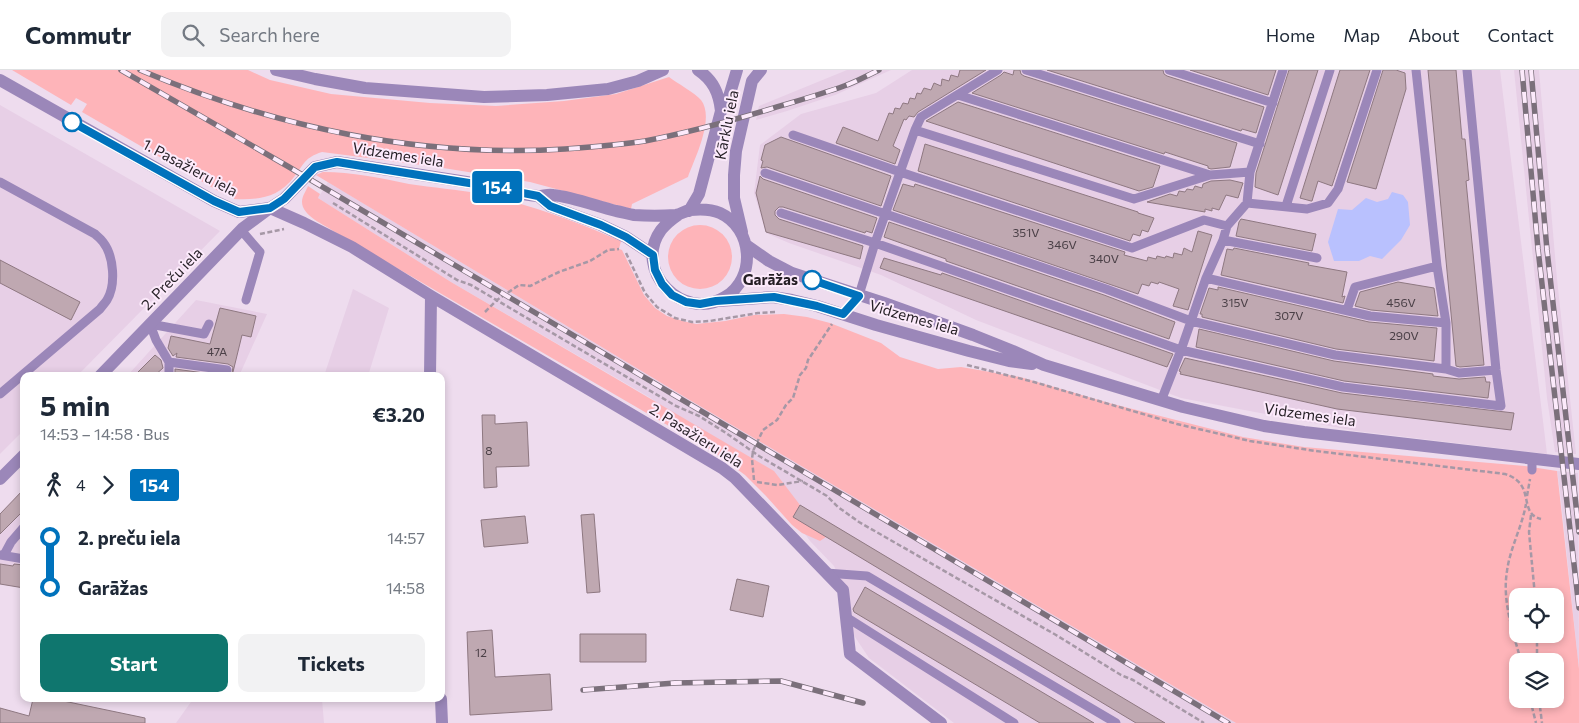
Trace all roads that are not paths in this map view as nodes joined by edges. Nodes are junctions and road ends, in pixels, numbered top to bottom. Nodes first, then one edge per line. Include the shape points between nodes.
1 (276, 70) edge
2 (663, 70) edge
3 (698, 70) edge
4 (738, 70) edge
5 (760, 70) edge
6 (998, 70) edge
7 (1026, 70) edge
8 (1169, 70) edge
9 (1284, 70) edge
10 (1330, 70) edge
11 (1377, 70) edge
12 (1416, 70) edge
13 (1467, 70) edge
14 (649, 73) edge
15 (751, 76) edge
16 (0, 80) edge
17 (958, 95) junction
18 (1273, 103) junction
19 (721, 111) junction
20 (915, 130) junction
21 (793, 135) dead end
22 (1260, 144) junction
23 (900, 172) junction
24 (1250, 172) junction
25 (764, 173) dead end
26 (1210, 175) junction
27 (0, 182) edge
28 (538, 196) junction
29 (1247, 203) junction
30 (1286, 206) junction
31 (270, 208) junction
32 (684, 213) junction
33 (781, 213) dead end
34 (885, 214) junction
35 (1227, 226) junction
36 (242, 230) junction
37 (744, 240) junction
38 (1223, 240) junction
39 (875, 243) junction
40 (653, 255) junction
41 (1317, 258) dead end
42 (1438, 266) junction
43 (1206, 278) junction
44 (431, 296) junction
45 (859, 296) junction
46 (246, 300) dead end
47 (716, 301) junction
48 (1347, 310) junction
49 (838, 318) junction
50 (1191, 321) junction
51 (1446, 323) junction
52 (150, 324) junction
53 (209, 324) dead end
54 (1182, 350) junction
55 (170, 362) junction
56 (1044, 365) junction
57 (1446, 369) junction
58 (227, 370) dead end
59 (1496, 370) junction
60 (26, 372) edge
61 (104, 372) edge
62 (169, 372) edge
63 (430, 372) edge
64 (20, 377) edge
65 (0, 394) edge
66 (1161, 401) junction
67 (20, 458) edge
68 (1579, 464) edge
69 (0, 479) edge
70 (20, 532) edge
71 (2, 555) edge
72 (20, 558) edge
73 (826, 573) junction
74 (846, 617) junction
75 (441, 702) edge
76 (442, 723) edge
77 (941, 723) edge
78 (1014, 723) edge
79 (1116, 723) edge

1 - 14 street via 365,88 484,97 608,89 638,81
2 - 14 street
3 - 19 street, Kārklu iela via 714,85
4 - 19 street, Kārklu iela
5 - 15 street, Kārklu iela
6 - 17 lane
7 - 22 lane
8 - 18 lane
9 - 18 lane
10 - 30 lane
11 - 30 lane via 1338,189 1328,203 1307,209
12 - 42 lane
13 - 59 lane
15 - 37 street, Kārklu iela via 734,175 734,198
16 - 31 street, 1. Pasažieru iela via 214,201 239,212
17 - 20 lane via 920,117
17 - 26 lane
18 - 22 lane
19 - 32 street, Kārklu iela via 698,194
20 - 23 lane
20 - 26 lane via 1134,199
21 - 23 lane
22 - 24 lane
23 - 34 lane
23 - 35 lane via 1132,248 1204,220
24 - 26 lane
24 - 29 lane
25 - 34 lane
27 - 60 lane via 104,242 112,274 108,299 100,309
28 - 31 street, Vidzemes iela via 337,162 315,167 284,199
28 - 32 street, Vidzemes iela via 552,195 632,215
28 - 40 street, Vidzemes iela via 550,206 626,237
29 - 30 lane
29 - 35 lane
31 - 36 street, 2. Preču iela
31 - 44 street, 1. Pasažieru iela via 352,247
32 - 37 street, Vidzemes iela via 705,209 720,213 733,222
32 - 40 street via 660,231
33 - 39 lane
34 - 39 lane
34 - 50 lane via 1106,288
35 - 38 lane
36 - 46 lane via 260,252
36 - 52 street, 2. Preču iela
37 - 45 street, Vidzemes iela via 768,262
37 - 47 street via 747,257 742,279 735,289
38 - 41 lane
38 - 43 lane
39 - 45 lane
39 - 54 lane
40 - 47 street, Vidzemes iela via 655,270 672,295 700,304
42 - 48 lane via 1356,287
42 - 51 lane
43 - 48 lane
43 - 50 lane
44 - 63 street
44 - 73 street, 2. Pasažieru iela via 722,468
45 - 49 lane
45 - 56 street, Vidzemes iela via 973,335
47 - 49 street, Vidzemes iela via 774,297 817,306
48 - 51 lane via 1370,316
49 - 56 street, Vidzemes iela via 1009,361
50 - 54 lane
50 - 57 lane via 1335,355
51 - 57 lane
52 - 53 lane via 204,334
52 - 55 lane
52 - 61 street, 2. Preču iela
54 - 59 lane via 1343,387 1501,406
54 - 66 lane
55 - 58 lane
55 - 62 lane
56 - 66 street, Vidzemes iela
57 - 59 lane via 1459,373
64 - 65 lane
66 - 68 street, Vidzemes iela via 1224,418 1304,432 1532,464
67 - 69 street
70 - 71 lane
71 - 72 lane
73 - 74 street, 2. Pasažieru iela via 843,590
73 - 79 lane via 867,576
74 - 77 street, 2. Pasažieru iela via 850,654
74 - 78 lane
75 - 76 street

